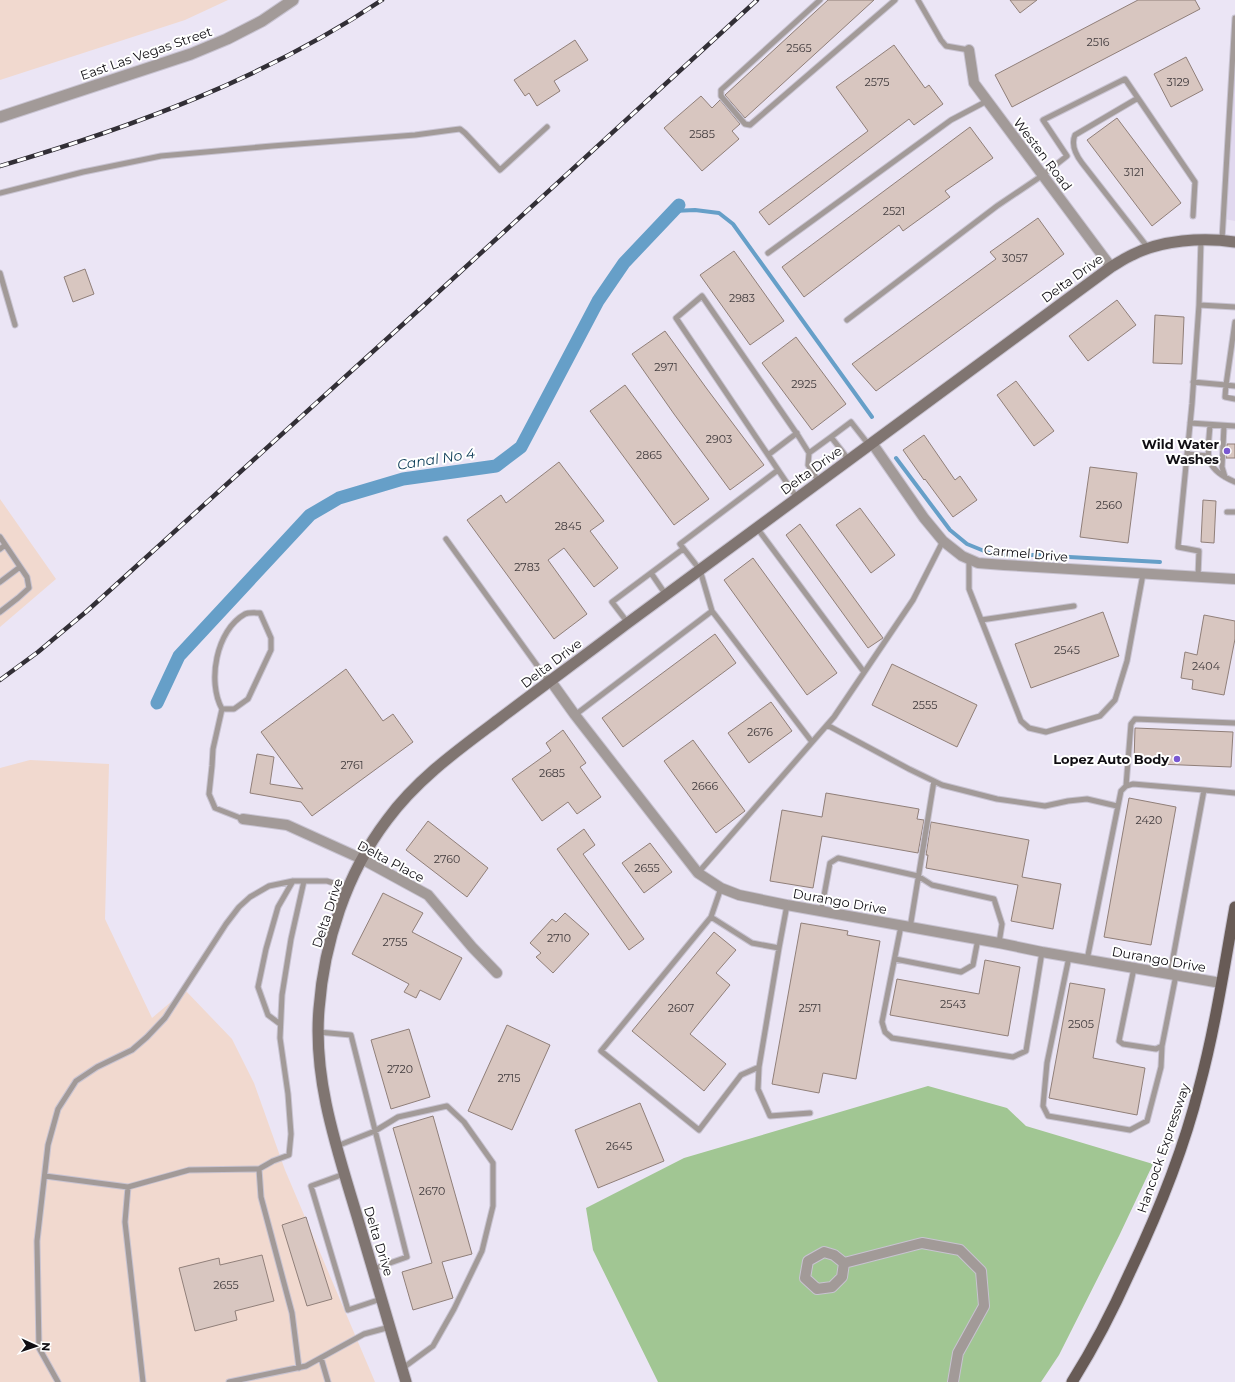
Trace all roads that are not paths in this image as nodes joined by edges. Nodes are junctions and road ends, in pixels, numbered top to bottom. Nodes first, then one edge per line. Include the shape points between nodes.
1 (294, 0) edge
2 (820, 0) edge
3 (895, 0) edge
4 (918, 0) edge
5 (1235, 18) edge
6 (969, 50) joint
7 (1234, 69) edge
8 (1138, 98) junction
9 (987, 101) junction
10 (0, 117) edge
11 (547, 127) dead end
12 (1042, 176) junction
13 (0, 193) edge
14 (1193, 216) dead end
15 (1201, 239) junction
16 (1222, 240) junction
17 (1235, 242) edge
18 (1149, 249) junction
19 (768, 253) dead end
20 (1111, 267) junction
21 (0, 274) edge
22 (1199, 305) junction
23 (1235, 307) edge
24 (847, 320) dead end
25 (1235, 322) edge
26 (16, 324) dead end
27 (1235, 329) edge
28 (1233, 347) edge
29 (1228, 368) junction
30 (1235, 369) edge
31 (1193, 382) junction
32 (1226, 385) junction
33 (1235, 386) edge
34 (1235, 399) edge
35 (1190, 423) junction
36 (1210, 425) junction
37 (1224, 426) junction
38 (1235, 426) edge
39 (797, 433) junction
40 (831, 436) junction
41 (870, 444) junction
42 (809, 453) junction
43 (1187, 454) junction
44 (768, 455) junction
45 (1208, 456) junction
46 (849, 460) junction
47 (778, 470) junction
48 (1225, 478) junction
49 (819, 482) junction
50 (1235, 482) edge
51 (797, 498) junction
52 (1227, 512) dead end
53 (1235, 512) edge
54 (756, 528) junction
55 (0, 537) edge
56 (446, 539) dead end
57 (943, 541) junction
58 (5, 545) junction
59 (0, 549) edge
60 (683, 549) junction
61 (969, 559) junction
62 (20, 567) junction
63 (700, 570) junction
64 (650, 573) junction
65 (1143, 574) junction
66 (1198, 577) junction
67 (1235, 579) edge
68 (0, 582) edge
69 (666, 595) junction
70 (1074, 606) dead end
71 (712, 611) junction
72 (0, 612) edge
73 (981, 620) junction
74 (628, 623) junction
75 (864, 672) junction
76 (550, 681) junction
77 (222, 709) junction
78 (575, 715) junction
79 (1235, 723) edge
80 (827, 725) junction
81 (812, 742) junction
82 (934, 781) junction
83 (1126, 786) junction
84 (1204, 790) junction
85 (1235, 793) edge
86 (1117, 806) junction
87 (244, 819) joint
88 (362, 858) junction
89 (698, 874) junction
90 (918, 876) junction
91 (293, 881) junction
92 (304, 881) junction
93 (349, 888) junction
94 (721, 888) junction
95 (788, 905) junction
96 (1235, 907) edge
97 (822, 912) junction
98 (711, 917) junction
99 (906, 927) junction
100 (978, 939) junction
101 (999, 943) junction
102 (779, 948) junction
103 (1042, 952) junction
104 (1068, 957) junction
105 (895, 959) junction
106 (1087, 960) junction
107 (1134, 968) junction
108 (497, 973) dead end
109 (1173, 974) junction
110 (1221, 983) junction
111 (280, 1024) junction
112 (318, 1032) junction
113 (1162, 1046) junction
114 (759, 1067) junction
115 (810, 1113) dead end
116 (375, 1131) junction
117 (336, 1147) junction
118 (259, 1169) junction
119 (344, 1174) junction
120 (45, 1176) junction
121 (128, 1187) junction
122 (844, 1263) dead end
123 (373, 1269) junction
124 (382, 1299) junction
125 (390, 1326) junction
126 (322, 1357) junction
127 (298, 1368) junction
128 (402, 1368) junction
129 (58, 1382) edge
130 (143, 1382) edge
131 (229, 1382) edge
132 (328, 1382) edge
133 (406, 1382) edge
134 (953, 1382) edge
135 (1072, 1382) edge

1 - 10 street, East Las Vegas Street via 262,21 191,54
2 - 3 lane via 722,90 721,96 745,124 750,125
4 - 6 lane via 946,46
5 - 7 lane
6 - 9 street, Westen Road via 974,83
7 - 16 lane
8 - 12 lane via 1125,78 1043,120 1067,156
8 - 14 lane via 1195,182
8 - 18 lane via 1074,135 1073,140 1077,156
9 - 12 street, Westen Road
9 - 19 lane via 951,120
11 - 13 lane via 500,170 460,129 161,156
12 - 20 street, Westen Road
12 - 24 lane via 997,206
15 - 16 main road, Delta Drive
15 - 18 main road, Delta Drive
15 - 22 lane
16 - 17 main road, Delta Drive
18 - 20 main road, Delta Drive via 1133,254
20 - 41 main road, Delta Drive
21 - 26 lane
22 - 23 lane
22 - 31 lane
25 - 27 lane
27 - 28 lane
28 - 29 lane
29 - 30 lane
29 - 32 lane
31 - 32 lane
31 - 35 lane
32 - 33 lane
32 - 34 lane via 1224,397
35 - 36 lane
35 - 43 lane
36 - 37 lane
36 - 45 lane
37 - 38 lane
37 - 48 lane via 1222,467
39 - 42 lane
39 - 44 lane
39 - 44 lane via 702,296 676,318
40 - 41 lane via 850,422
40 - 42 lane
40 - 46 lane
41 - 46 main road, Delta Drive
41 - 57 street, Carmel Drive
42 - 49 lane via 808,465
43 - 45 lane
43 - 66 lane via 1178,547 1199,551
44 - 47 lane
45 - 48 lane via 1213,469
46 - 49 main road, Delta Drive
47 - 51 lane
47 - 60 lane via 680,544
48 - 50 lane
49 - 51 main road, Delta Drive
51 - 54 main road, Delta Drive
52 - 53 lane
54 - 63 main road, Delta Drive
54 - 75 lane
55 - 58 lane
56 - 76 lane
57 - 61 street, Carmel Drive
57 - 75 lane via 913,600
58 - 59 lane
58 - 62 lane
60 - 63 lane
60 - 64 lane
61 - 65 street, Carmel Drive via 978,563
61 - 73 lane via 969,589
62 - 68 lane
62 - 72 lane via 27,577 28,588
63 - 69 main road, Delta Drive
63 - 71 lane
64 - 69 lane
64 - 74 lane via 612,602
65 - 66 street, Carmel Drive
65 - 73 lane via 1127,661 1115,700 1100,716 1046,732 1029,728 1021,721
66 - 67 street, Carmel Drive
69 - 74 main road, Delta Drive
70 - 73 lane
71 - 78 lane
71 - 81 lane
74 - 76 main road, Delta Drive
75 - 80 lane
76 - 78 street, Durango Drive
76 - 88 main road, Delta Drive via 439,764 387,820
77 - 77 lane via 216,700 215,671 221,643 232,624 246,613 260,613 271,638 271,650 248,699 234,709
77 - 87 lane via 213,749 209,794 216,808
78 - 89 street, Durango Drive
79 - 83 lane via 1135,719 1131,724
80 - 81 lane
80 - 82 lane
81 - 89 lane
82 - 86 lane via 997,799 1045,806 1087,799
82 - 90 lane
83 - 84 lane via 1133,784
83 - 86 lane via 1120,790
84 - 85 lane
84 - 109 lane
86 - 106 lane
87 - 88 street, Delta Place via 287,825
88 - 93 main road, Delta Drive
88 - 108 street, Delta Place via 428,895
89 - 94 street, Durango Drive
90 - 97 lane via 838,858 830,863
90 - 99 lane
90 - 101 lane via 932,885 994,899 1002,924
91 - 92 lane
91 - 111 lane via 278,907 258,987 268,1015
91 - 120 lane via 268,886 239,907 165,1018 132,1050 97,1067 76,1081 58,1109 48,1145
92 - 93 lane via 327,881
92 - 111 lane via 286,967
93 - 112 main road, Delta Drive via 332,934 324,972
94 - 95 street, Durango Drive via 739,895
94 - 98 lane
95 - 97 street, Durango Drive
95 - 102 lane
96 - 110 main road, Hancock Expressway
97 - 99 street, Durango Drive
98 - 102 lane via 752,943
98 - 114 lane via 601,1051 699,1130 742,1075
99 - 100 street, Durango Drive
99 - 105 lane
100 - 101 street, Durango Drive
100 - 105 lane via 973,965 961,972
101 - 103 street, Durango Drive
102 - 114 lane
103 - 104 street, Durango Drive
103 - 105 lane via 1026,1050 1013,1056 892,1038 885,1032 882,1022
104 - 106 street, Durango Drive
104 - 113 lane via 1047,1063 1043,1106 1048,1116 1130,1130 1147,1121 1161,1067
106 - 107 street, Durango Drive
107 - 109 street, Durango Drive
107 - 113 lane via 1119,1041 1123,1044 1156,1049
109 - 110 street, Durango Drive
109 - 113 lane
110 - 135 main road, Hancock Expressway via 1199,1089 1172,1172 1150,1230 1118,1299
111 - 118 lane via 291,1134 289,1155
112 - 116 lane via 351,1035
112 - 117 main road, Delta Drive via 325,1103
114 - 115 lane via 758,1089 770,1116
116 - 117 lane
116 - 123 lane via 407,1256
116 - 128 lane via 398,1117 447,1106 464,1122 493,1163 493,1206 482,1251 433,1346
117 - 119 main road, Delta Drive
118 - 121 lane via 189,1170
118 - 127 lane via 261,1197 292,1313
119 - 123 main road, Delta Drive
119 - 124 lane via 311,1186 348,1310
120 - 121 lane
120 - 129 lane via 37,1241 39,1348
121 - 130 lane via 125,1222
122 - 134 street via 922,1243 960,1250 981,1271 984,1306 958,1353
123 - 124 main road, Delta Drive
124 - 125 main road, Delta Drive
125 - 126 lane via 364,1334
125 - 128 main road, Delta Drive
126 - 127 lane
126 - 132 lane
127 - 131 lane
128 - 133 main road, Delta Drive

